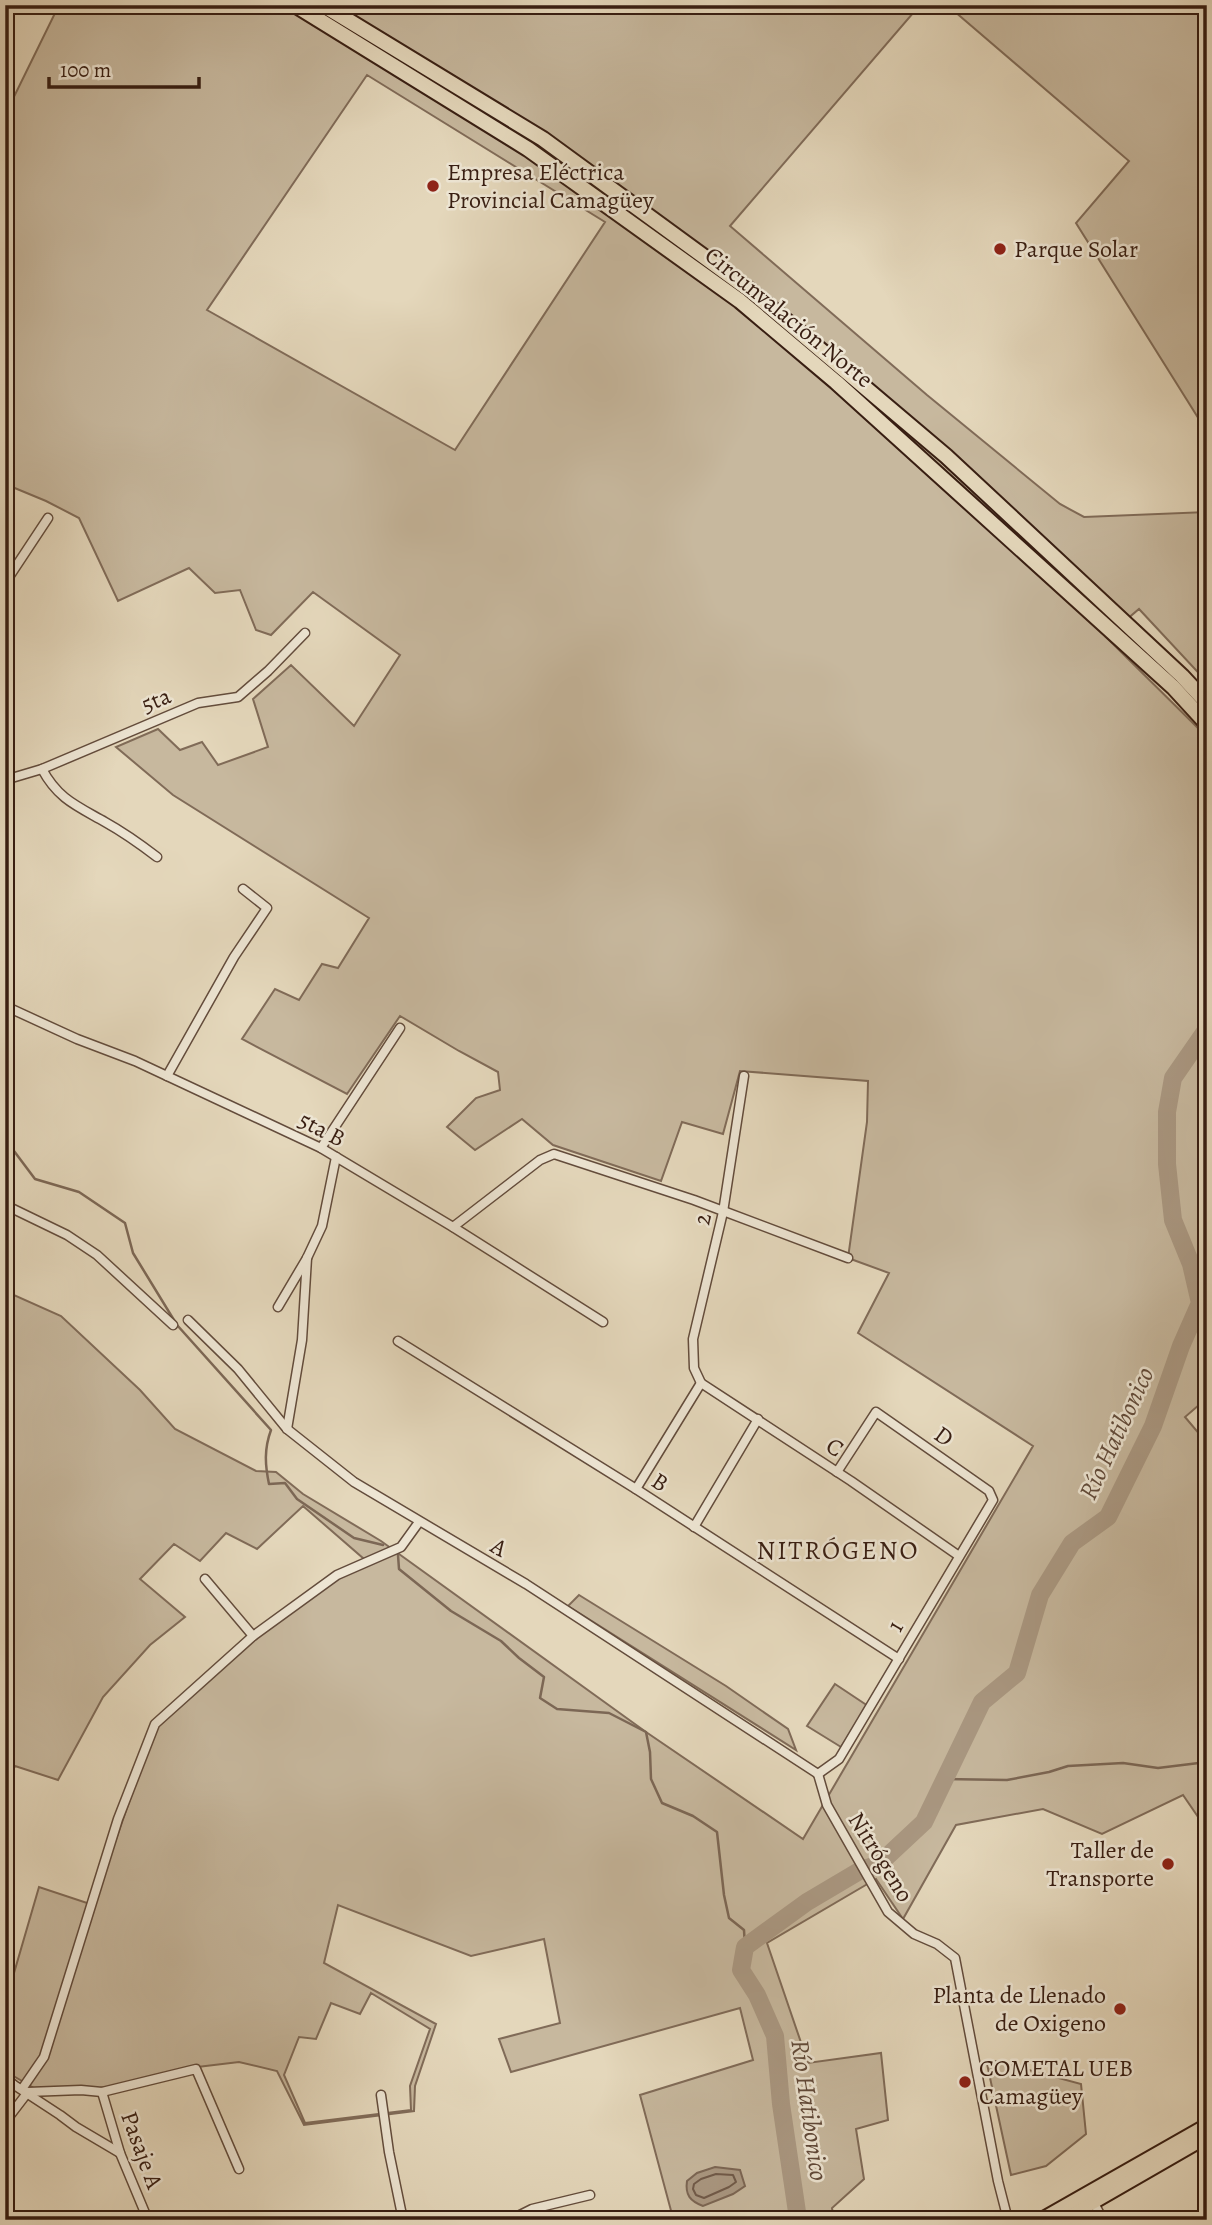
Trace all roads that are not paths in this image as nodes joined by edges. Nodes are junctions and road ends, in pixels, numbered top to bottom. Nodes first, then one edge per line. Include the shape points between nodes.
1 (295, 5) edge
2 (323, 5) edge
3 (48, 519) dead end
4 (5, 583) edge
5 (305, 633) dead end
6 (1207, 703) edge
7 (1207, 724) edge
8 (42, 769) junction
9 (5, 780) edge
10 (157, 857) dead end
11 (243, 890) dead end
12 (5, 1006) edge
13 (400, 1028) dead end
14 (167, 1076) junction
15 (744, 1076) dead end
16 (321, 1149) junction
17 (336, 1157) junction
18 (5, 1205) edge
19 (723, 1212) junction
20 (453, 1227) junction
21 (307, 1258) junction
22 (848, 1258) dead end
23 (278, 1307) dead end
24 (188, 1320) dead end
25 (603, 1322) dead end
26 (173, 1325) dead end
27 (398, 1341) dead end
28 (701, 1383) junction
29 (758, 1419) junction
30 (287, 1429) junction
31 (837, 1472) junction
32 (636, 1489) junction
33 (989, 1491) joint
34 (419, 1522) junction
35 (694, 1527) junction
36 (959, 1556) junction
37 (205, 1580) dead end
38 (253, 1636) junction
39 (899, 1658) junction
40 (818, 1774) junction
41 (9, 2081) edge
42 (25, 2090) junction
43 (102, 2092) junction
44 (5, 2094) edge
45 (381, 2095) dead end
46 (5, 2122) edge
47 (1207, 2125) edge
48 (1207, 2137) edge
49 (120, 2153) junction
50 (239, 2169) dead end
51 (590, 2194) dead end
52 (1091, 2197) junction
53 (148, 2220) edge
54 (403, 2220) edge
55 (510, 2220) edge
56 (1008, 2220) edge
57 (1040, 2220) edge
58 (1063, 2220) edge
59 (1103, 2220) edge

1 - 7 highway, Circunvalación Norte via 528,149 740,302 847,391 1173,687
2 - 6 highway, Circunvalación Norte via 543,139 751,291 946,457
3 - 4 street
5 - 8 street, 5ta via 237,697 198,703
8 - 9 street, 5ta
8 - 10 street via 64,799
11 - 14 street via 267,908
12 - 14 street, 5ta B
13 - 16 street
14 - 16 street, 5ta B
15 - 19 street, 2
16 - 17 street, 5ta B
17 - 20 street, 5ta B
17 - 21 street via 323,1226
18 - 26 street via 97,1255
19 - 20 street via 554,1154
19 - 22 street
19 - 28 street, 2 via 693,1339
20 - 25 street, 5ta B
21 - 23 street
21 - 30 street via 302,1340
24 - 30 street, A via 238,1369
27 - 32 street, B
28 - 29 street, C
28 - 32 street
29 - 31 street, C
29 - 35 street
30 - 34 street, A via 354,1482
31 - 33 street, D via 876,1412
31 - 36 street, C
32 - 35 street, B
33 - 36 street, 1 via 993,1500
34 - 38 street via 401,1547 337,1575
34 - 40 street, A via 526,1584
35 - 39 street, B
36 - 39 street, 1
37 - 38 street
38 - 42 street via 155,1724 118,1819 44,2057
39 - 40 street, 1 via 839,1759
40 - 56 street, Nitrógeno via 827,1805 888,1912 955,1958
41 - 42 street
41 - 44 street
42 - 43 street, Pasaje A
42 - 46 street
42 - 49 street
43 - 49 street, Pasaje A
43 - 50 street, Pasaje A via 196,2069
45 - 54 street
47 - 52 main road
48 - 52 main road
49 - 53 street, Pasaje A
51 - 55 street via 532,2209
52 - 57 main road
52 - 58 main road
52 - 59 street

